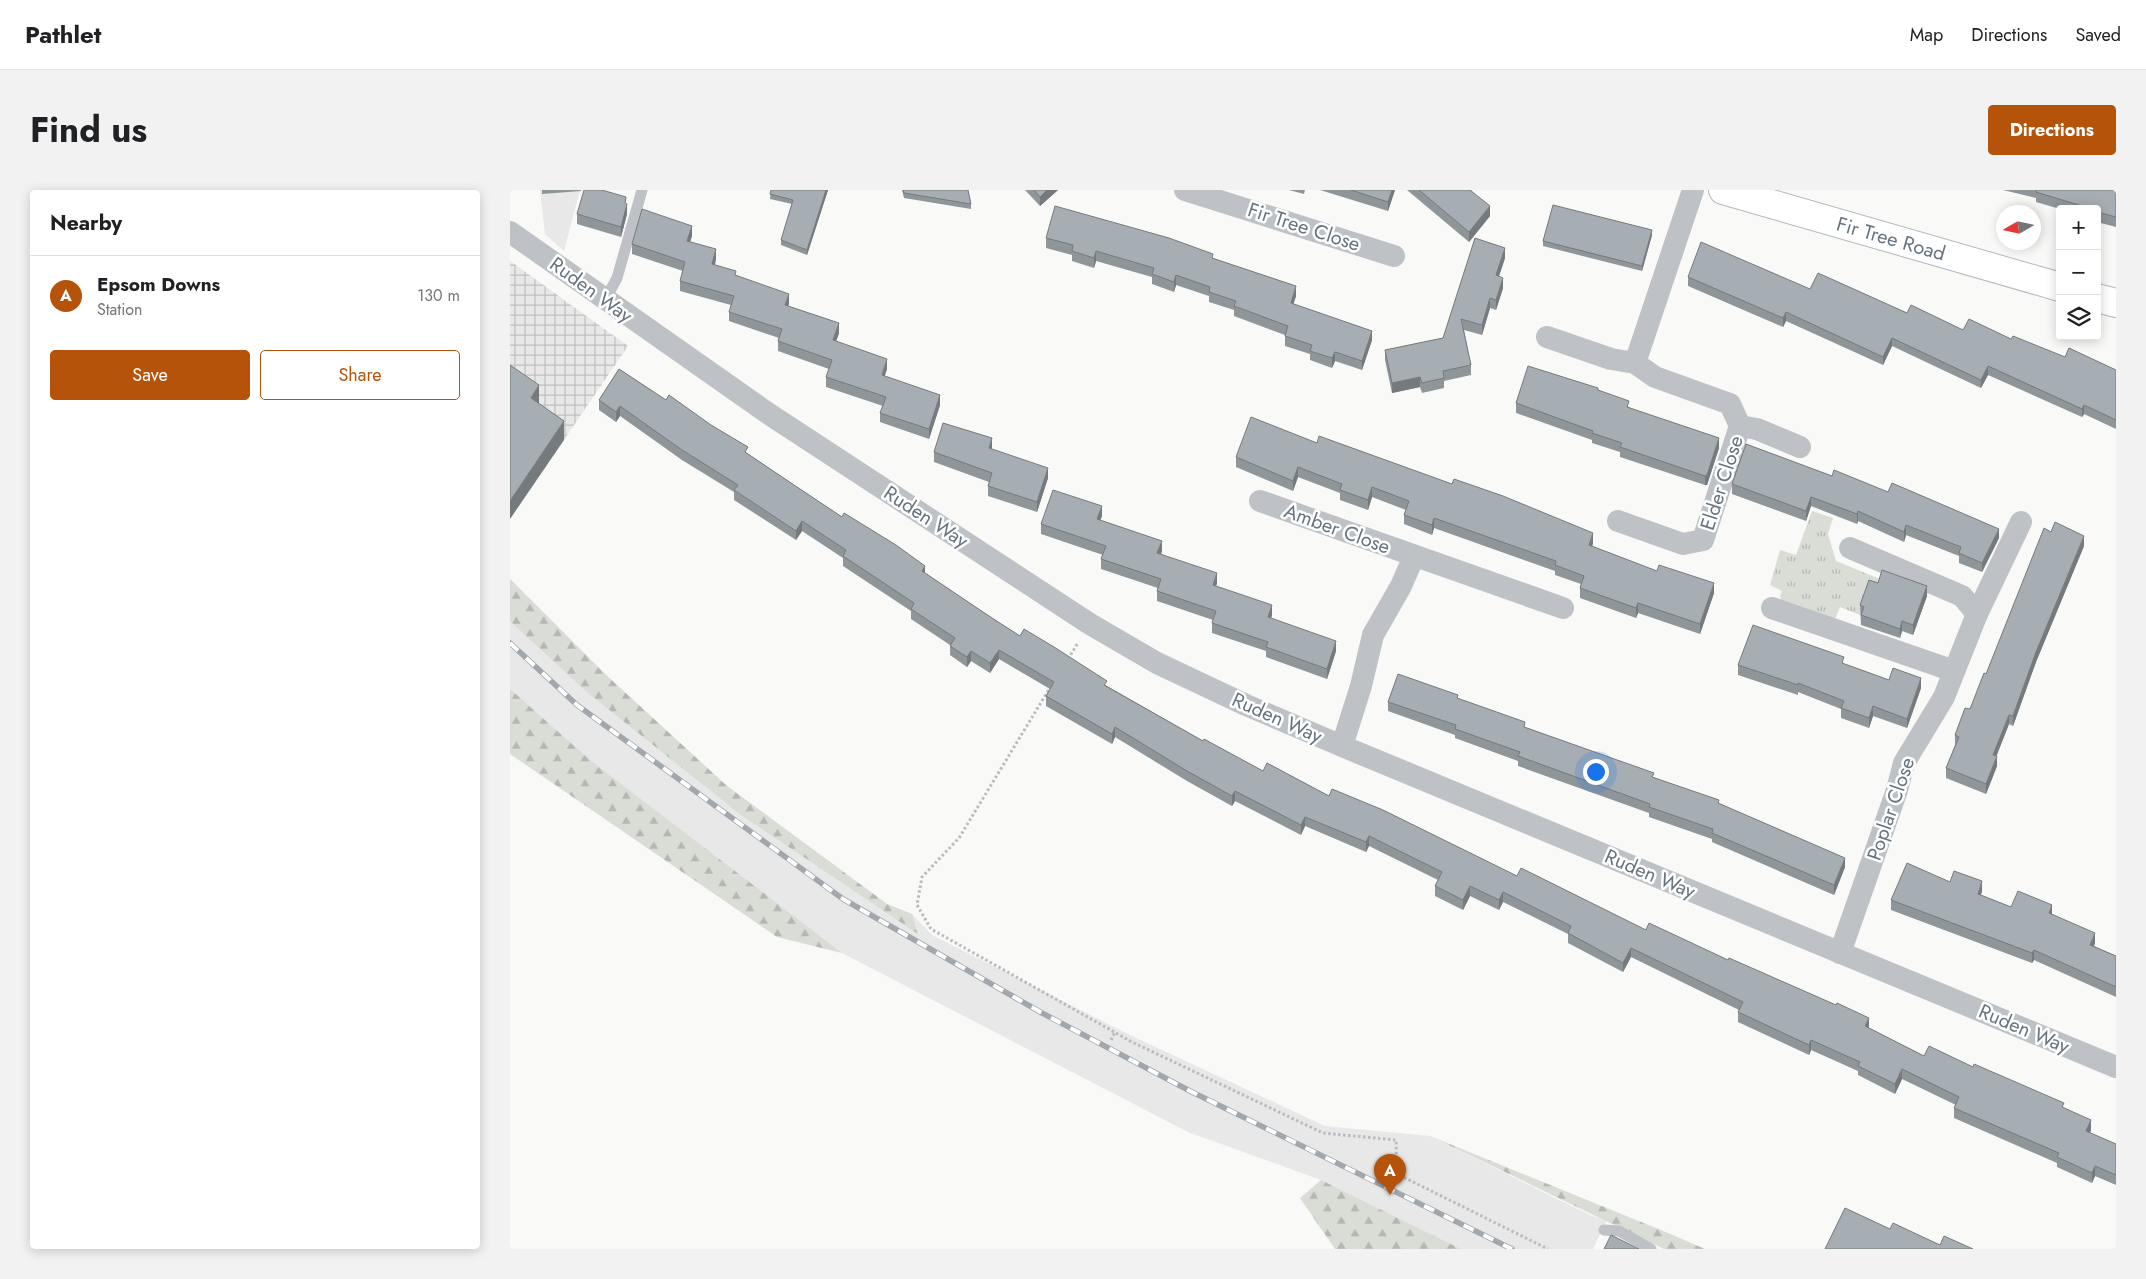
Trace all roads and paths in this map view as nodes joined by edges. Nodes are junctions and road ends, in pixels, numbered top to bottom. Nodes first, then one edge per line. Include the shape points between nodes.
1 (642, 190) edge
2 (1185, 190) edge
3 (1693, 190) edge
4 (1723, 190) edge
5 (510, 232) edge
6 (1394, 256) dead end
7 (2056, 286) edge
8 (2101, 299) edge
9 (605, 300) junction
10 (2116, 303) edge
11 (1547, 338) dead end
12 (1635, 363) junction
13 (1740, 426) junction
14 (1800, 447) dead end
15 (1260, 501) dead end
16 (1618, 522) dead end
17 (2022, 522) dead end
18 (1850, 548) dead end
19 (1414, 556) junction
20 (1563, 608) dead end
21 (1772, 608) dead end
22 (1978, 614) junction
23 (1090, 624) junction
24 (1064, 666) edge
25 (1954, 671) junction
26 (1053, 682) edge
27 (1342, 746) junction
28 (1840, 953) junction
29 (1115, 1032) junction
30 (1111, 1040) dead end
31 (2116, 1068) edge
32 (1401, 1176) junction
33 (1396, 1184) dead end
34 (1604, 1230) dead end
35 (1548, 1249) edge
36 (1650, 1249) edge

1 - 9 lane via 616,278
2 - 6 street, Fir Tree Close
3 - 12 street
4 - 7 main road, Fir Tree Road
5 - 9 street, Ruden Way
8 - 10 main road
9 - 23 street, Ruden Way via 769,414
11 - 12 street, Elder Close
12 - 13 street, Elder Close via 1655,377 1730,404
13 - 14 street, Elder Close via 1757,429
13 - 16 street, Elder Close via 1703,540 1683,544
15 - 19 street, Amber Close
17 - 22 street, Poplar Close
18 - 22 street via 1962,596
19 - 20 street, Amber Close
19 - 27 street, Amber Close via 1373,634
21 - 25 street
22 - 25 street, Poplar Close
23 - 24 path
23 - 27 street, Ruden Way via 1157,663
25 - 28 street, Poplar Close via 1944,697 1904,763 1898,790
26 - 29 path via 959,838 922,877 917,905 931,929
27 - 28 street, Ruden Way
28 - 31 street, Ruden Way
29 - 30 path
29 - 32 path via 1323,1133 1396,1140 1398,1174
32 - 33 path
32 - 35 path
34 - 36 lane via 1619,1231

